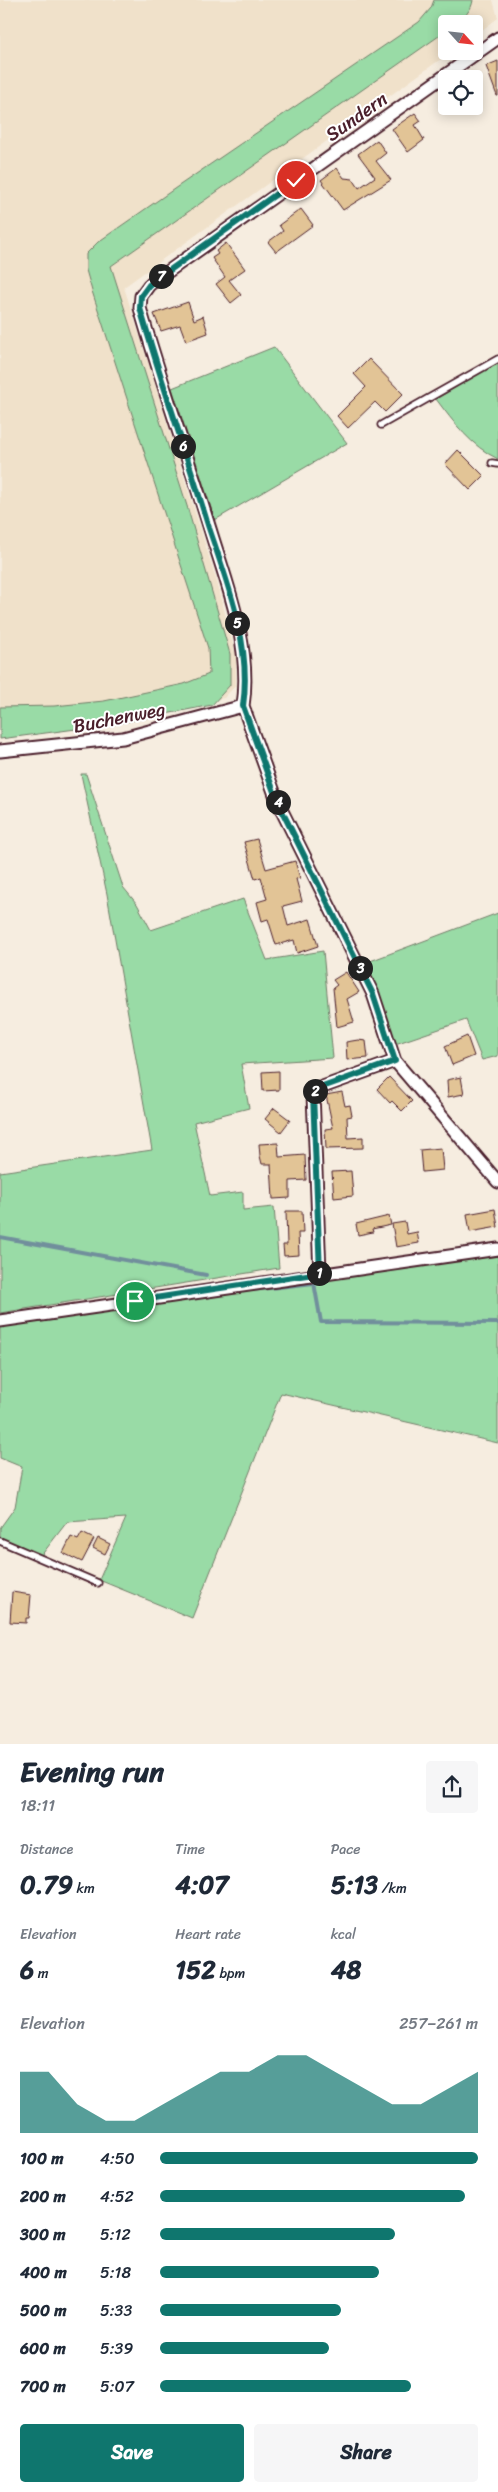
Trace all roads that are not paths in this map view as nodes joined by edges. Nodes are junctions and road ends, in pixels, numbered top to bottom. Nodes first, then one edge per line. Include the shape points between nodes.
1 (498, 38) edge
2 (498, 359) edge
3 (381, 425) dead end
4 (243, 706) junction
5 (0, 751) edge
6 (395, 1061) junction
7 (498, 1182) edge
8 (498, 1249) edge
9 (320, 1273) junction
10 (0, 1321) edge
11 (0, 1541) edge
12 (98, 1583) dead end

1 - 4 street, Sundern via 149,285 141,296 140,308 158,370 230,595 244,656
2 - 3 lane
4 - 5 street, Buchenweg via 123,738
4 - 6 street via 278,803 373,994
6 - 7 street
6 - 9 street via 317,1089 313,1094
8 - 9 street
9 - 10 street
11 - 12 lane

